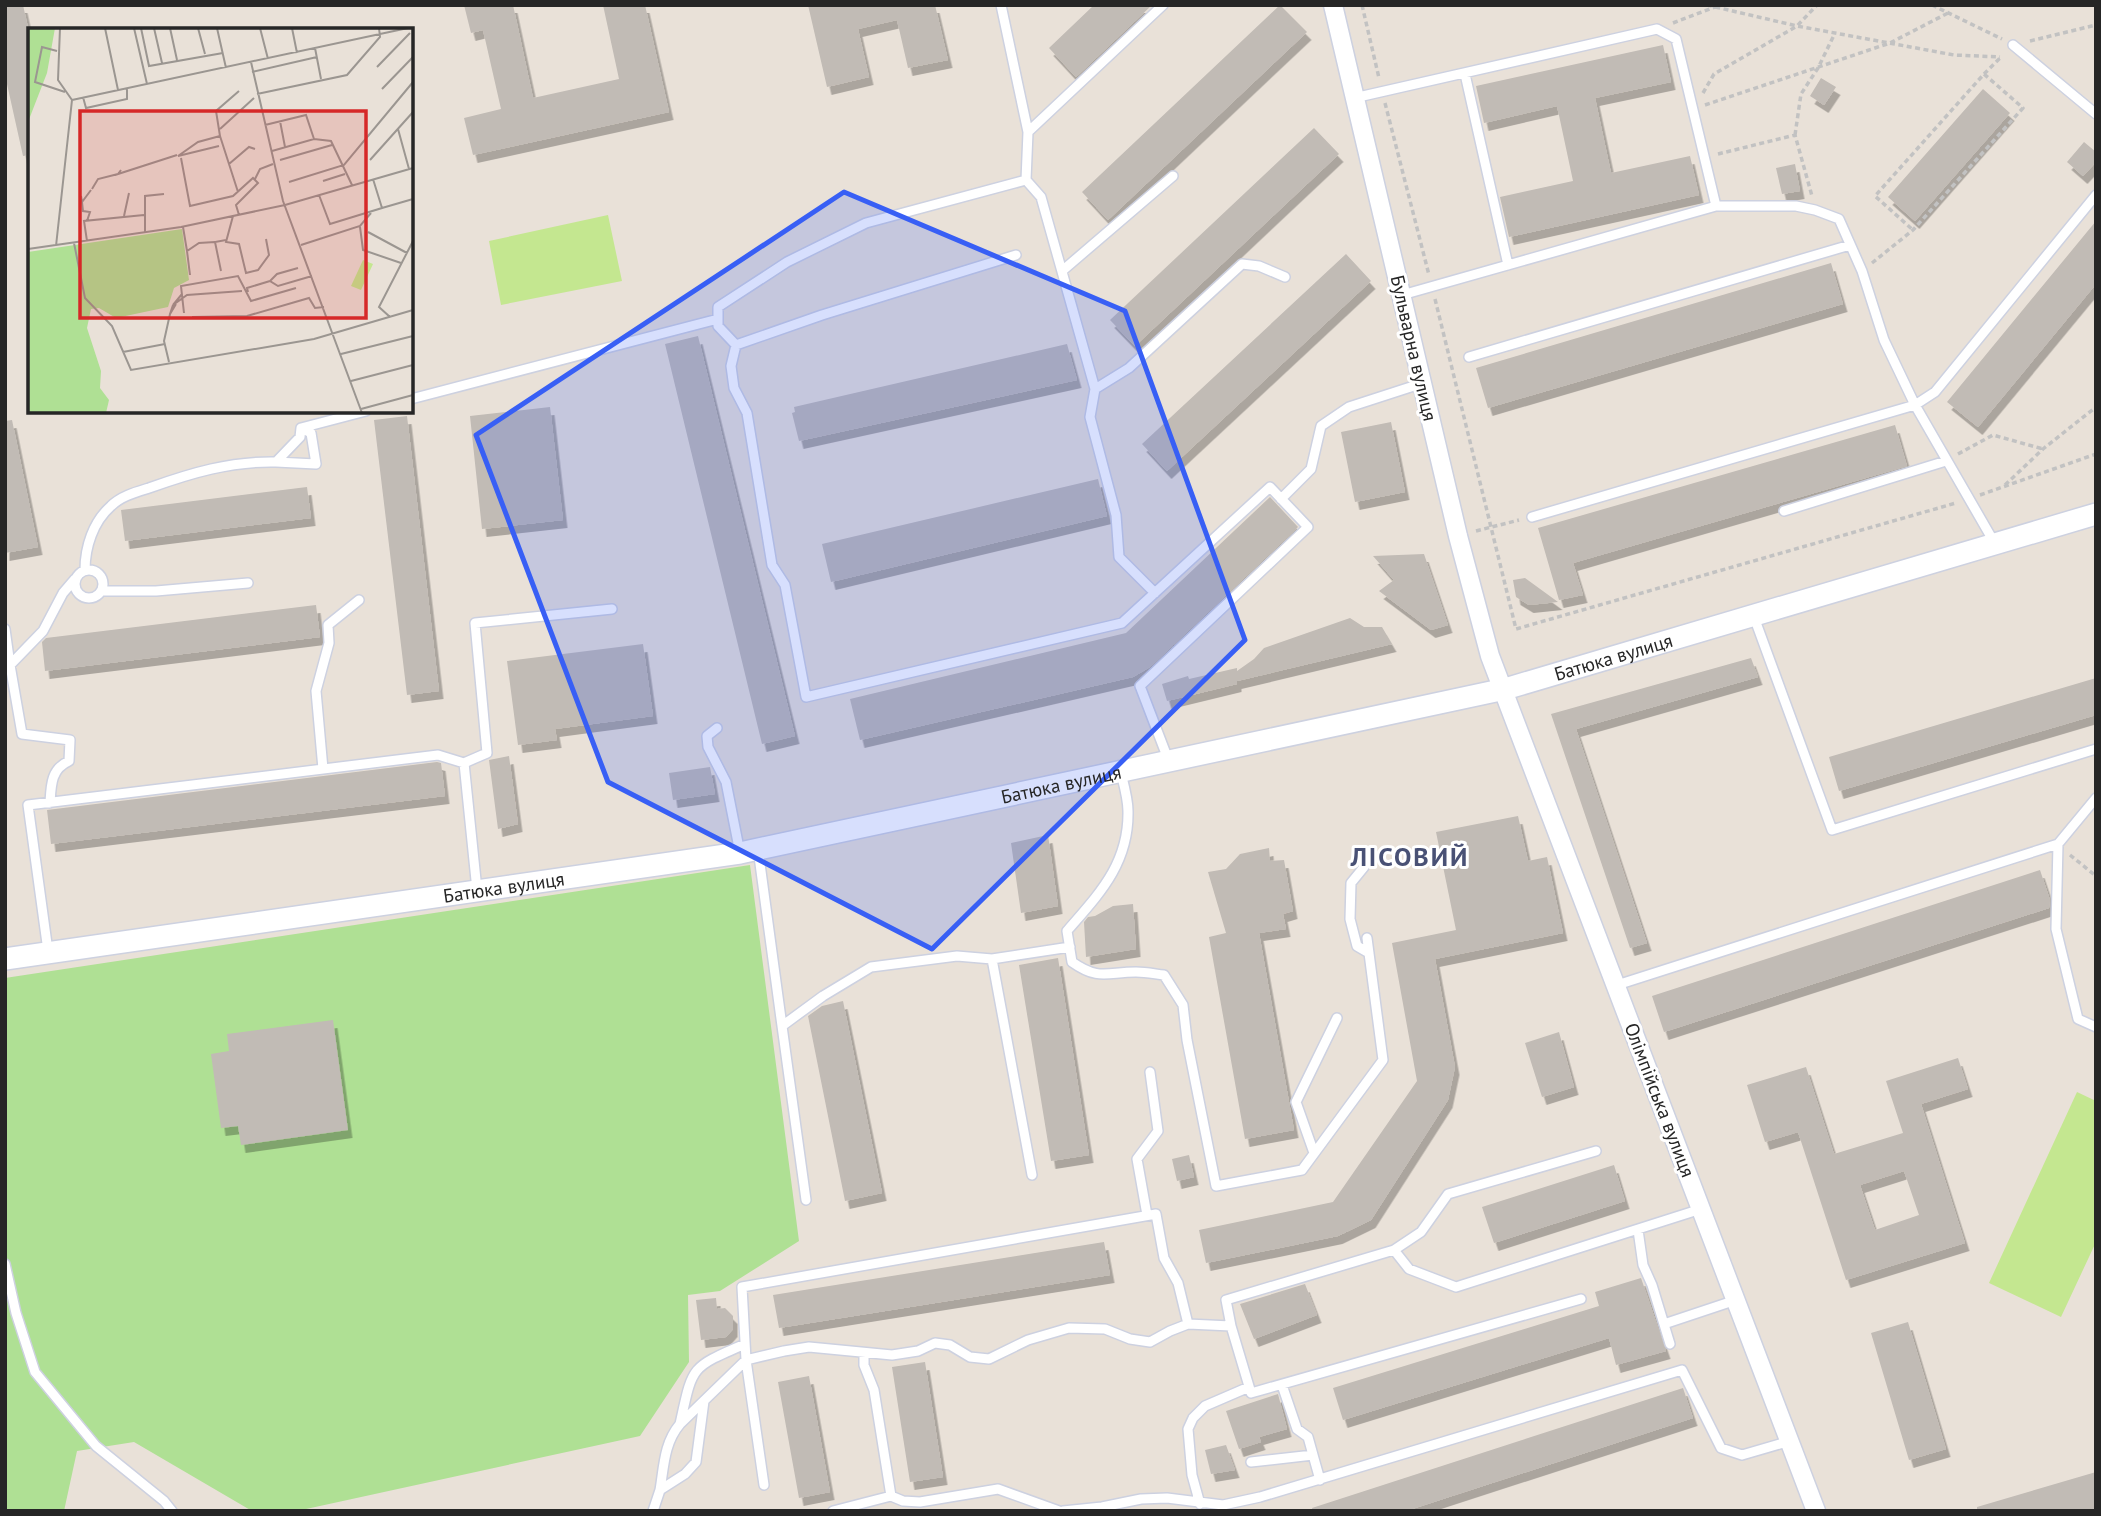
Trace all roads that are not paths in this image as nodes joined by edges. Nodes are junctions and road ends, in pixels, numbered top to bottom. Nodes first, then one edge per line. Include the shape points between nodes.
1 (1001, 5) edge
2 (1163, 5) edge
3 (1333, 5) edge
4 (2013, 44) road end
5 (1465, 74) junction
6 (1354, 98) junction
7 (2096, 114) edge
8 (1028, 132) junction
9 (1173, 176) dead end
10 (1026, 180) junction
11 (2096, 194) edge
12 (1716, 206) junction
13 (1850, 245) junction
14 (1016, 255) dead end
15 (1508, 265) junction
16 (1062, 271) junction
17 (1285, 277) dead end
18 (1402, 295) junction
19 (718, 319) junction
20 (736, 345) junction
21 (1469, 357) road end
22 (1421, 376) junction
23 (1095, 389) junction
24 (413, 399) edge
25 (1915, 405) junction
26 (358, 413) edge
27 (302, 428) junction
28 (1946, 461) junction
29 (276, 462) junction
30 (1282, 499) junction
31 (1784, 511) dead end
32 (2096, 514) edge
33 (1532, 517) road end
34 (1994, 542) junction
35 (85, 570) junction
36 (75, 579) junction
37 (248, 583) dead end
38 (102, 591) junction
39 (1155, 593) junction
40 (359, 600) dead end
41 (612, 609) dead end
42 (1753, 615) junction
43 (5, 629) edge
44 (10, 665) junction
45 (1505, 689) junction
46 (717, 728) dead end
47 (2096, 749) edge
48 (1169, 761) junction
49 (464, 764) junction
50 (323, 769) junction
51 (1121, 771) junction
52 (2096, 798) edge
53 (50, 803) junction
54 (2057, 844) junction
55 (749, 851) junction
56 (1364, 867) dead end
57 (477, 891) junction
58 (1367, 939) dead end
59 (1070, 947) junction
60 (48, 953) junction
61 (1369, 953) junction
62 (5, 959) edge
63 (992, 959) junction
64 (1617, 985) junction
65 (1337, 1018) dead end
66 (782, 1026) junction
67 (2096, 1027) edge
68 (1150, 1072) dead end
69 (1596, 1151) dead end
70 (1314, 1153) junction
71 (1032, 1175) dead end
72 (806, 1200) dead end
73 (1701, 1209) junction
74 (1147, 1215) junction
75 (1638, 1230) junction
76 (1394, 1250) junction
77 (5, 1264) edge
78 (1581, 1298) dead end
79 (1736, 1300) junction
80 (1188, 1324) junction
81 (1664, 1324) junction
82 (1231, 1326) junction
83 (745, 1344) junction
84 (1670, 1344) dead end
85 (864, 1354) junction
86 (746, 1360) junction
87 (1282, 1385) junction
88 (1249, 1387) junction
89 (704, 1401) junction
90 (680, 1424) junction
91 (1790, 1441) junction
92 (1313, 1455) junction
93 (1251, 1462) dead end
94 (1320, 1480) junction
95 (764, 1485) dead end
96 (660, 1490) junction
97 (891, 1496) junction
98 (1200, 1504) junction
99 (173, 1511) edge
100 (653, 1511) edge
101 (833, 1511) edge
102 (1061, 1511) edge
103 (1816, 1511) edge

1 - 8 lane
2 - 8 lane
3 - 6 street, Бульварна вулиця
4 - 7 lane
5 - 6 lane
5 - 12 lane via 1657,29 1676,40
5 - 15 lane
6 - 18 street, Бульварна вулиця
8 - 10 lane
9 - 16 lane
10 - 16 lane via 1041,197
10 - 19 lane via 866,223 775,270 718,307
11 - 25 lane via 1935,392
12 - 13 lane via 1815,210 1839,219
12 - 15 lane
13 - 21 lane
13 - 25 lane via 1884,340
14 - 20 lane
15 - 18 lane
16 - 23 lane
17 - 23 lane via 1242,264 1129,368
18 - 22 street, Бульварна вулиця
19 - 20 lane via 718,326
19 - 24 lane
20 - 39 lane via 731,366 734,388 747,413 772,565 785,585 806,697 1122,623
22 - 30 lane via 1349,407 1321,426 1311,469
22 - 45 street, Бульварна вулиця via 1490,656
23 - 39 lane via 1090,416 1116,515 1119,557
25 - 28 lane
25 - 33 lane
26 - 27 lane
27 - 29 lane via 300,437
27 - 29 lane via 311,433 316,464
28 - 31 lane
28 - 34 lane
29 - 35 lane via 214,467 126,496 99,520 91,535
30 - 39 lane via 1270,487
30 - 48 lane via 1308,527 1140,686
32 - 34 street, Батюка вулиця
34 - 42 street, Батюка вулиця
35 - 36 lane
35 - 38 lane via 102,576
36 - 38 lane via 75,589 85,598
36 - 44 lane via 43,631
37 - 38 lane
40 - 50 lane via 328,625 329,643 316,691
41 - 49 lane via 475,623 487,753
42 - 45 street, Батюка вулиця
42 - 47 lane via 1832,830
43 - 44 lane
44 - 53 lane via 22,734 70,740 69,761 51,779
45 - 48 street, Батюка вулиця
45 - 64 street, Олімпійська вулиця
46 - 55 lane via 707,736 708,747 726,782
48 - 51 street, Батюка вулиця
49 - 50 lane via 438,755
49 - 57 lane
50 - 53 lane
51 - 55 street, Батюка вулиця
51 - 59 lane via 1128,811 1123,852 1108,884 1067,931
52 - 54 lane
53 - 60 lane via 28,805
54 - 64 lane
54 - 67 lane via 2056,929 2078,1019
55 - 57 street, Батюка вулиця
55 - 66 lane
56 - 61 lane via 1351,883 1350,919 1357,946
57 - 60 street, Батюка вулиця
58 - 61 lane
59 - 63 lane
59 - 70 lane via 1072,962 1088,973 1164,975 1183,1004 1216,1186 1303,1170
60 - 62 street, Батюка вулиця
61 - 70 lane via 1383,1060
63 - 66 lane via 957,956 871,967
63 - 71 lane
64 - 73 street, Олімпійська вулиця
65 - 70 lane via 1296,1102
66 - 72 lane
68 - 74 lane via 1158,1131 1137,1158
69 - 76 lane via 1448,1194 1421,1231
73 - 75 lane
73 - 79 street, Олімпійська вулиця
74 - 80 lane via 1156,1214 1164,1258 1178,1283
74 - 83 lane via 742,1287
75 - 76 lane via 1455,1287 1409,1269
75 - 81 lane via 1643,1265
76 - 82 lane via 1226,1300
77 - 99 lane via 35,1372 96,1446
78 - 87 lane
79 - 81 lane
79 - 91 street, Олімпійська вулиця
80 - 82 lane
80 - 85 lane via 1150,1342 1104,1329 1069,1328 1028,1340 989,1359 935,1343 918,1351
81 - 84 lane
82 - 88 lane
83 - 86 lane
83 - 90 lane via 694,1371
85 - 86 lane via 809,1347
85 - 97 lane
86 - 89 lane
86 - 95 lane
87 - 88 lane via 1251,1393
87 - 92 lane via 1297,1429 1308,1437
88 - 98 lane via 1205,1406 1188,1429
89 - 90 lane
89 - 96 lane via 695,1462
90 - 96 lane via 665,1454
91 - 94 lane via 1742,1455 1721,1448 1682,1370
91 - 103 street, Олімпійська вулиця
92 - 93 lane
92 - 94 lane
94 - 98 lane via 1223,1505
96 - 100 lane
97 - 101 lane
97 - 102 lane via 920,1502 998,1489
98 - 102 lane via 1141,1499

